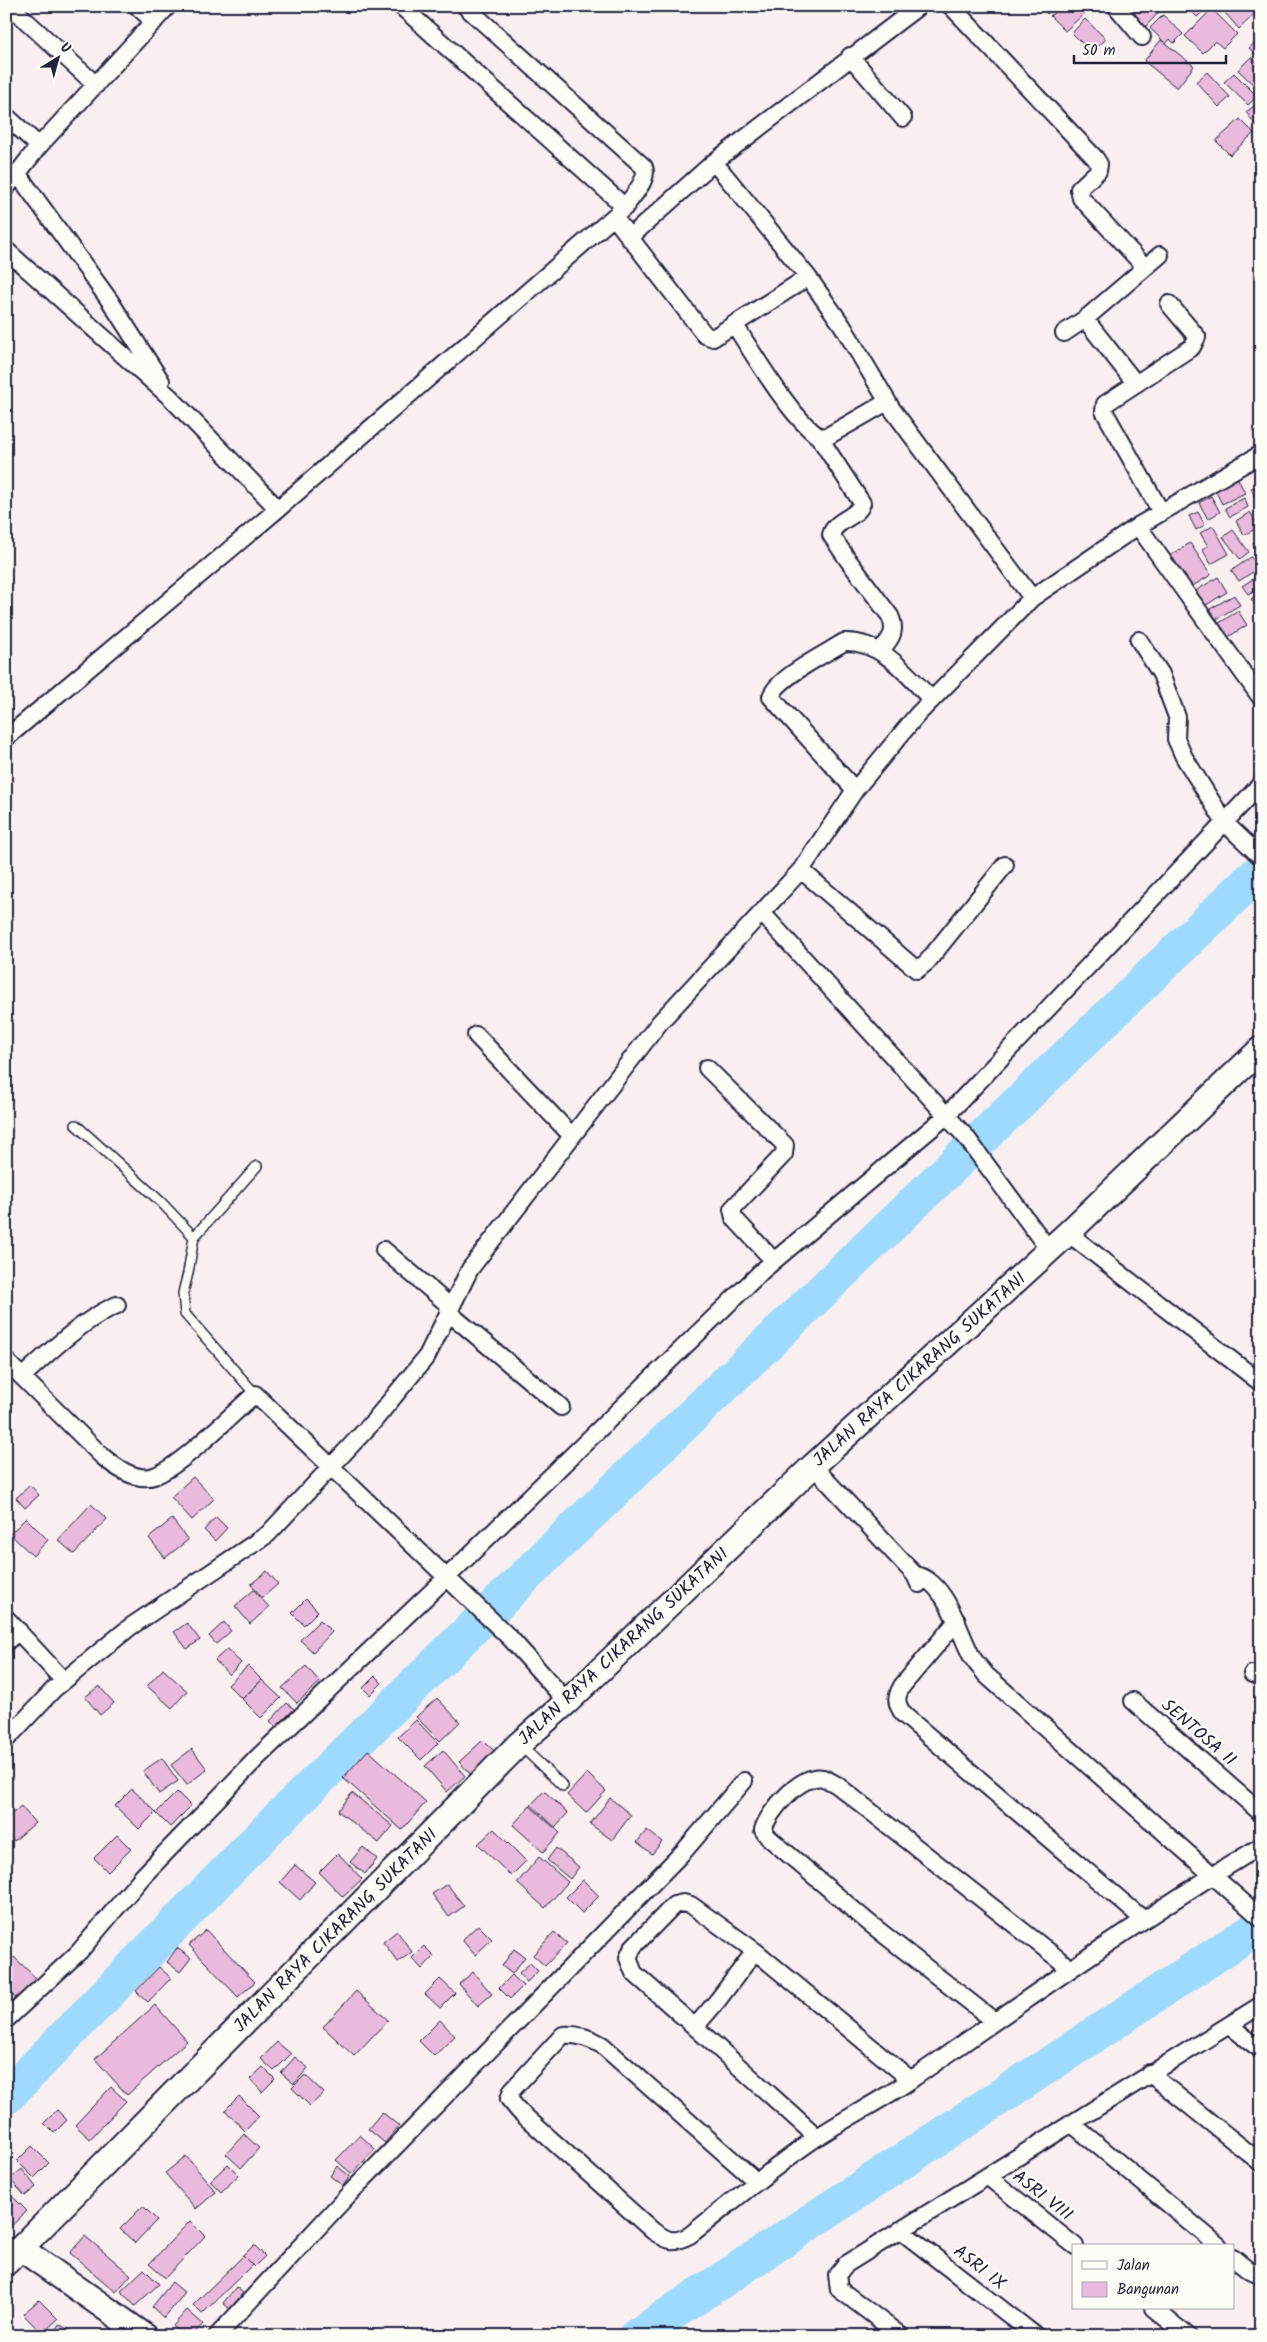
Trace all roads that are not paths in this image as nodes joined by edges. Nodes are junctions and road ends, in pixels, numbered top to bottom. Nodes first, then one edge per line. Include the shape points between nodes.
1 (10, 6) edge
2 (137, 6) edge
3 (168, 6) edge
4 (401, 6) edge
5 (465, 6) edge
6 (919, 6) edge
7 (951, 6) edge
8 (1116, 6) edge
9 (154, 22) junction
10 (1142, 37) dead end
11 (850, 56) junction
12 (96, 85) junction
13 (6, 116) edge
14 (903, 118) dead end
15 (39, 146) junction
16 (714, 162) junction
17 (17, 174) junction
18 (6, 188) edge
19 (619, 212) junction
20 (628, 238) junction
21 (6, 250) edge
22 (1160, 255) dead end
23 (1145, 267) junction
24 (808, 277) junction
25 (1169, 304) dead end
26 (1085, 319) junction
27 (734, 324) junction
28 (1064, 333) dead end
29 (1136, 384) junction
30 (172, 398) junction
31 (888, 402) junction
32 (818, 437) junction
33 (1261, 454) edge
34 (278, 509) junction
35 (1161, 512) junction
36 (1138, 526) junction
37 (1032, 598) junction
38 (1139, 640) dead end
39 (881, 650) junction
40 (1261, 698) edge
41 (932, 700) junction
42 (6, 738) edge
43 (1261, 784) edge
44 (855, 790) junction
45 (1225, 823) junction
46 (1261, 857) edge
47 (1005, 865) dead end
48 (801, 870) junction
49 (762, 913) junction
50 (476, 1036) dead end
51 (1261, 1049) edge
52 (707, 1068) dead end
53 (945, 1117) junction
54 (76, 1125) dead end
55 (572, 1136) junction
56 (256, 1166) dead end
57 (1068, 1233) junction
58 (194, 1238) junction
59 (384, 1250) dead end
60 (1050, 1250) junction
61 (774, 1261) junction
62 (117, 1305) dead end
63 (450, 1310) junction
64 (6, 1361) edge
65 (22, 1377) junction
66 (1261, 1383) edge
67 (255, 1394) junction
68 (561, 1407) dead end
69 (813, 1466) junction
70 (334, 1467) junction
71 (446, 1578) junction
72 (952, 1614) junction
73 (6, 1618) edge
74 (12, 1636) edge
75 (64, 1681) junction
76 (1133, 1701) dead end
77 (567, 1702) junction
78 (6, 1740) edge
79 (519, 1744) junction
80 (744, 1781) dead end
81 (563, 1786) dead end
82 (1261, 1813) edge
83 (1261, 1846) edge
84 (1212, 1875) junction
85 (1261, 1918) edge
86 (1144, 1920) junction
87 (755, 1951) junction
88 (1071, 1969) junction
89 (1261, 2005) edge
90 (8, 2014) edge
91 (993, 2020) junction
92 (1229, 2025) junction
93 (695, 2027) junction
94 (1261, 2050) edge
95 (1149, 2073) junction
96 (910, 2080) junction
97 (1071, 2123) junction
98 (817, 2137) junction
99 (1261, 2163) edge
100 (987, 2176) junction
101 (756, 2181) junction
102 (900, 2230) junction
103 (1072, 2244) edge
104 (1217, 2244) edge
105 (10, 2258) edge
106 (1234, 2259) edge
107 (1261, 2276) edge
108 (1156, 2310) edge
109 (145, 2336) edge
110 (217, 2336) edge
111 (901, 2336) edge
112 (1036, 2336) edge
113 (1188, 2336) edge

1 - 12 street
2 - 9 street
3 - 9 street
4 - 19 street
5 - 19 street via 644,167 644,179
6 - 11 street
7 - 23 street via 1095,158 1099,164 1098,171 1078,193
8 - 10 street
9 - 12 street
11 - 14 street
11 - 16 street
12 - 15 street
13 - 15 street
15 - 17 street
16 - 20 street
16 - 24 street
17 - 18 street
17 - 30 street via 110,301
19 - 20 street
19 - 34 street
20 - 27 street via 705,335 713,338
21 - 30 street
22 - 23 street
23 - 26 street
24 - 27 street
24 - 31 street via 842,325
25 - 29 street via 1197,336 1196,342
26 - 28 street
26 - 29 street
27 - 32 street via 776,386
29 - 35 street via 1106,404 1104,411
30 - 34 street
31 - 32 street via 828,436
31 - 37 street
32 - 39 street via 862,503 858,511 834,528 831,535 890,616 893,636
33 - 35 street
34 - 42 street
35 - 36 street
36 - 37 street
36 - 40 street
37 - 41 street
38 - 45 street via 1162,674 1177,717 1176,739 1184,757
39 - 41 street
39 - 44 street via 855,641 844,642 772,691 771,697
41 - 44 street
43 - 45 street
44 - 48 street
45 - 46 street
45 - 53 street
47 - 48 street via 918,970
48 - 49 street
49 - 53 street
49 - 55 street via 660,1022
50 - 55 street
51 - 57 main road, JALAN RAYA CIKARANG SUKATANI
52 - 61 street via 786,1145 784,1154 732,1209 734,1218
53 - 60 street via 966,1138
53 - 61 street
54 - 58 lane via 154,1195
55 - 63 street via 470,1268
56 - 58 lane
57 - 60 main road, JALAN RAYA CIKARANG SUKATANI
57 - 66 street
58 - 67 lane via 183,1293 185,1314
59 - 63 street
60 - 69 main road, JALAN RAYA CIKARANG SUKATANI
61 - 71 street
62 - 65 street via 100,1312 54,1347
63 - 68 street
63 - 70 street via 427,1356
64 - 65 street
65 - 67 street via 102,1456 118,1469 136,1476 153,1476 178,1462
67 - 70 street
69 - 72 street via 915,1575 923,1576 934,1586
69 - 77 main road, JALAN RAYA CIKARANG SUKATANI
70 - 71 street
70 - 75 street via 268,1534 130,1627
71 - 77 street via 511,1639
71 - 90 street via 258,1757 143,1876 80,1952
72 - 84 street via 972,1657 986,1675
72 - 86 street via 902,1686 896,1696 897,1705 904,1715
73 - 74 street
74 - 75 street
75 - 78 street
76 - 82 street, SENTOSA II
77 - 79 main road, JALAN RAYA CIKARANG SUKATANI
79 - 81 lane
79 - 105 main road, JALAN RAYA CIKARANG SUKATANI
80 - 110 street via 685,1850 351,2192
83 - 84 street
84 - 85 street
84 - 86 street
86 - 88 street
87 - 93 street
87 - 93 street via 691,1905 683,1903 674,1906 633,1947 628,1958 634,1973
87 - 96 street
88 - 91 street
88 - 91 street via 837,1785 822,1778 807,1779 794,1788 765,1821 763,1830 768,1837 868,1922
89 - 92 street
91 - 96 street
92 - 94 street
92 - 95 street
93 - 98 street
95 - 97 street
95 - 99 street
96 - 98 street
97 - 100 street
97 - 104 street
98 - 101 street
100 - 102 street
100 - 103 street, ASRI VIII
101 - 101 street via 602,2045 591,2039 575,2034 563,2035 512,2090 509,2099 519,2111 666,2240 679,2241 690,2235
102 - 111 street via 845,2265 837,2275 836,2284
102 - 112 street, ASRI IX
105 - 109 main road
106 - 107 street
108 - 113 street

